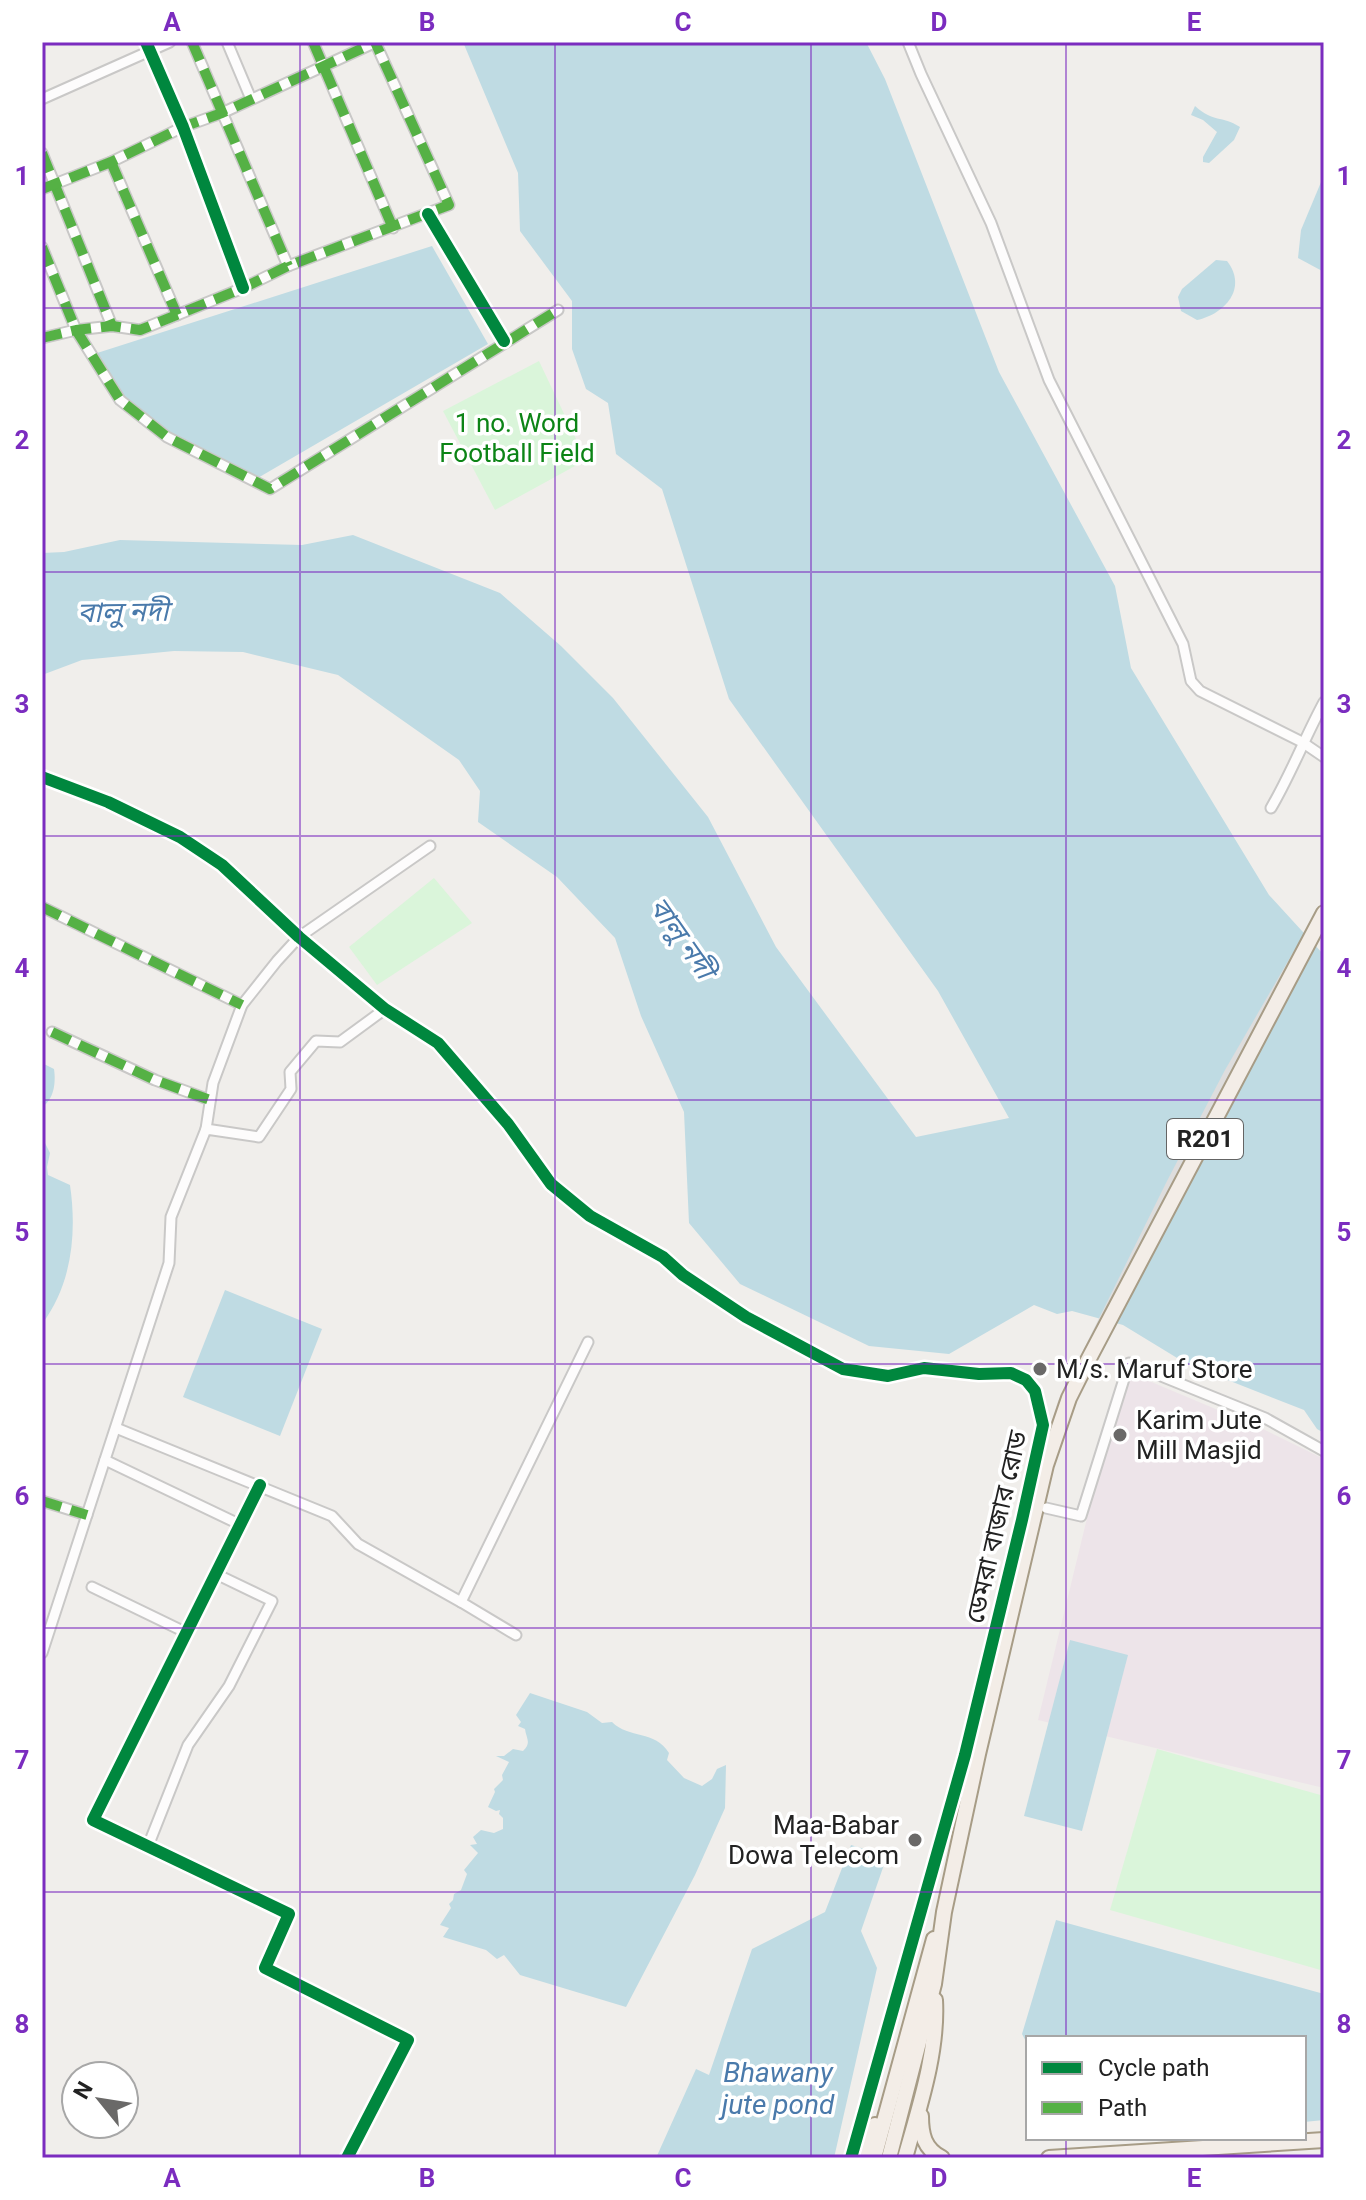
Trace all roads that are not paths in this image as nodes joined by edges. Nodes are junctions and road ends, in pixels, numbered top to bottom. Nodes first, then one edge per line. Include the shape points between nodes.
1 (170, 42) edge
2 (192, 42) edge
3 (227, 42) edge
4 (313, 42) edge
5 (376, 42) edge
6 (908, 42) edge
7 (148, 46) edge
8 (323, 65) junction
9 (42, 99) edge
10 (251, 99) junction
11 (222, 113) junction
12 (183, 127) junction
13 (42, 153) edge
14 (111, 162) junction
15 (55, 184) junction
16 (42, 189) edge
17 (428, 214) junction
18 (393, 228) junction
19 (42, 247) edge
20 (288, 266) junction
21 (243, 288) junction
22 (558, 310) dead end
23 (177, 315) junction
24 (112, 326) junction
25 (76, 330) junction
26 (42, 338) edge
27 (504, 341) junction
28 (1324, 702) edge
29 (1302, 742) junction
30 (1324, 757) edge
31 (42, 777) edge
32 (1271, 808) dead end
33 (430, 846) dead end
34 (42, 907) edge
35 (1324, 913) edge
36 (299, 937) junction
37 (242, 1005) junction
38 (385, 1009) junction
39 (52, 1032) dead end
40 (210, 1100) junction
41 (206, 1129) junction
42 (588, 1342) dead end
43 (116, 1428) junction
44 (1324, 1451) edge
45 (105, 1460) junction
46 (260, 1485) junction
47 (42, 1501) edge
48 (1046, 1508) dead end
49 (87, 1515) junction
50 (241, 1525) junction
51 (216, 1574) junction
52 (92, 1587) dead end
53 (461, 1602) junction
54 (187, 1633) junction
55 (516, 1635) dead end
56 (42, 1653) edge
57 (148, 1846) junction
58 (944, 1912) junction
59 (934, 1984) junction
60 (896, 2075) junction
61 (922, 2096) junction
62 (1324, 2140) edge
63 (347, 2158) edge
64 (851, 2158) edge
65 (862, 2158) edge
66 (874, 2158) edge
67 (889, 2158) edge
68 (905, 2158) edge
69 (942, 2158) edge
70 (1049, 2158) edge

1 - 7 street
2 - 11 street
3 - 10 street
4 - 8 street
5 - 8 street
5 - 17 street via 449,205
6 - 29 street via 991,223 1049,380 1183,644 1191,681 1200,691
7 - 9 street
7 - 12 street
8 - 10 street
8 - 18 street
10 - 11 street
11 - 12 street
11 - 20 street
12 - 14 street
12 - 21 street
13 - 15 street
14 - 15 street
14 - 23 street
15 - 16 street
15 - 24 street
17 - 18 street
17 - 27 street
18 - 20 street
19 - 25 street
20 - 21 street
21 - 23 street
22 - 27 street
23 - 24 street via 140,330
24 - 25 street
25 - 26 street
25 - 27 street via 120,400 167,437 270,489
28 - 29 street
29 - 30 street
29 - 32 street
31 - 36 street, ডেমরা বাজার রোড via 180,837 222,865
33 - 36 street
34 - 37 street
35 - 58 main road, R201 via 1069,1398 1046,1465 1007,1623
36 - 37 street
36 - 38 street, ডেমরা বাজার রোড
37 - 40 street
38 - 41 street via 340,1042 316,1041 290,1072 291,1089 259,1137
38 - 64 street, ডেমরা বাজার রোড via 438,1043 551,1184 590,1216 663,1257 746,1317 843,1369 888,1376 924,1368 1011,1373 1035,1391 1043,1425 1022,1520 965,1755
39 - 40 street
40 - 41 street
41 - 43 street via 171,1217 169,1263
42 - 53 street
43 - 45 street
43 - 46 street
44 - 48 street via 1265,1418 1129,1363 1081,1516
45 - 49 street
45 - 50 street
46 - 50 street
46 - 53 street via 332,1516 358,1544
47 - 49 street
49 - 56 street
50 - 51 street
51 - 54 street
51 - 57 street via 272,1601 229,1686 188,1745
52 - 54 street
53 - 55 street
54 - 57 street via 93,1820
57 - 63 street via 289,1914 265,1968 408,2040
58 - 59 main road
58 - 60 main road
59 - 61 main road via 936,2019
59 - 67 main road
60 - 65 main road
60 - 66 main road
61 - 68 main road
61 - 69 main road via 923,2138
62 - 70 main road

